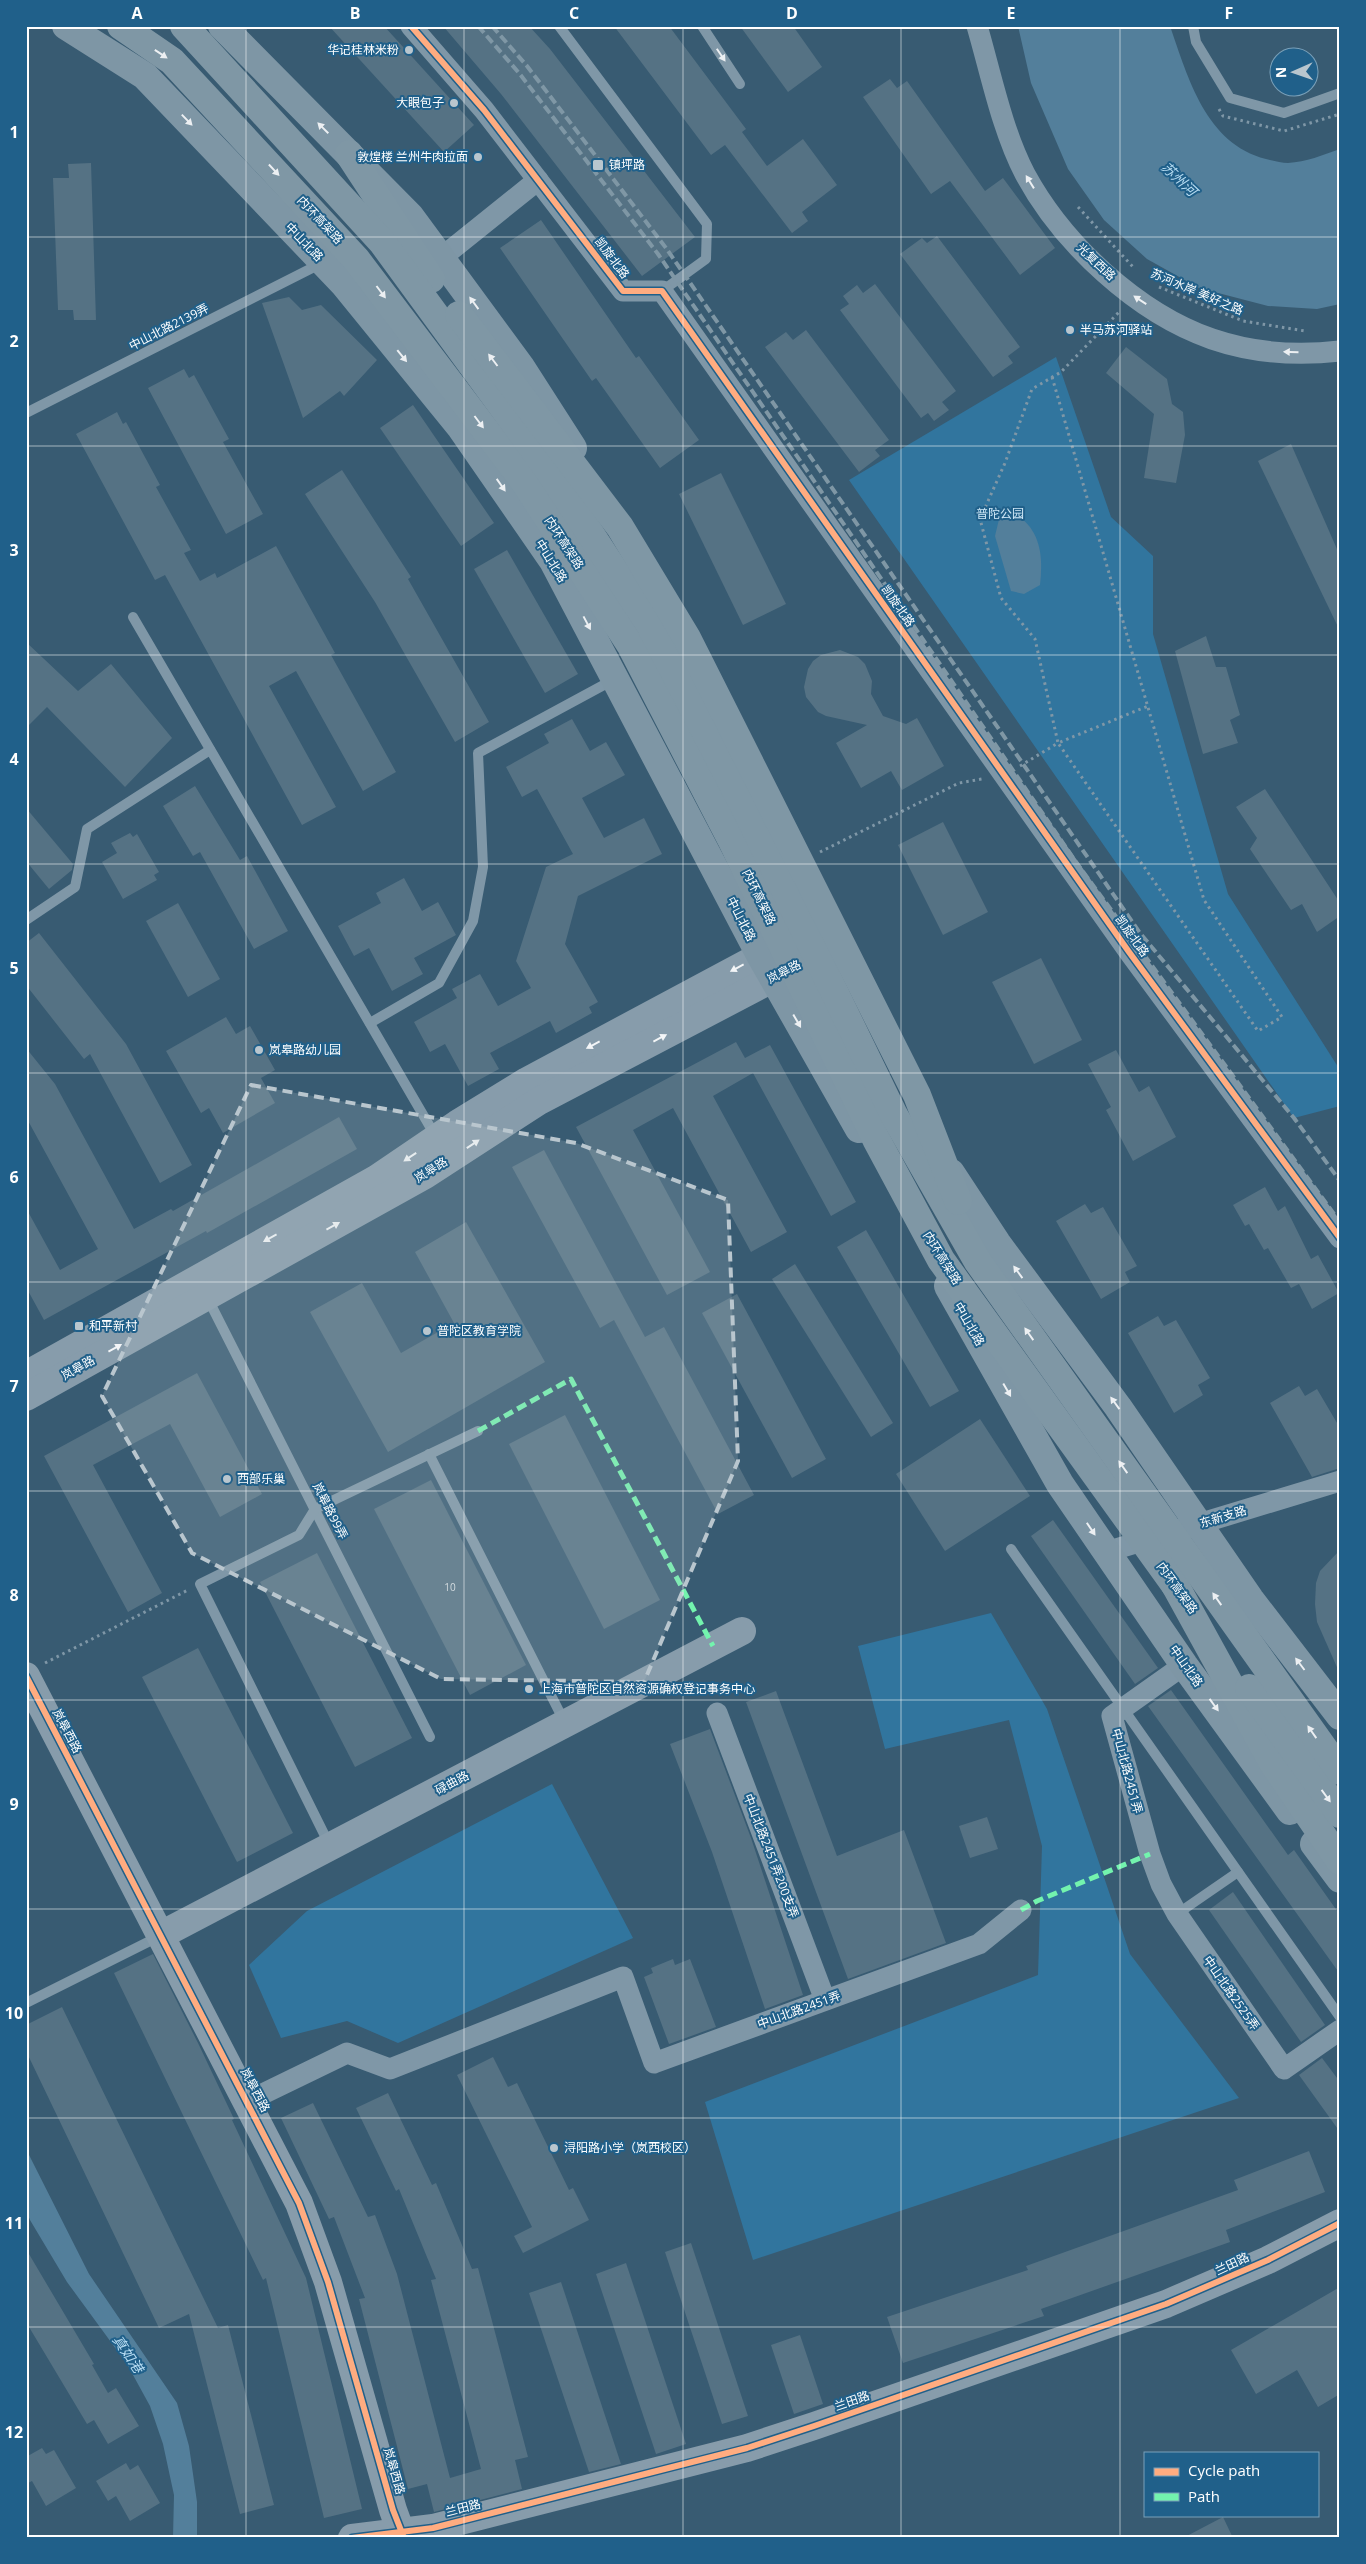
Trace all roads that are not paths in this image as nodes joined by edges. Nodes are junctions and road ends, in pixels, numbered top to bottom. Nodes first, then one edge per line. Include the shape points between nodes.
1 (66, 26) edge
2 (121, 26) edge
3 (184, 26) edge
4 (222, 26) edge
5 (411, 26) edge
6 (559, 26) edge
7 (702, 26) edge
8 (978, 26) edge
9 (1193, 26) edge
10 (740, 84) dead end
11 (1340, 93) edge
12 (349, 154) joint
13 (538, 180) junction
14 (323, 262) junction
15 (436, 268) junction
16 (662, 291) junction
17 (1340, 351) edge
18 (26, 413) edge
19 (133, 617) dead end
20 (616, 678) junction
21 (210, 750) junction
22 (26, 920) edge
23 (832, 934) junction
24 (767, 967) junction
25 (370, 1023) junction
26 (437, 1138) junction
27 (1340, 1238) edge
28 (978, 1262) junction
29 (207, 1296) junction
30 (26, 1375) edge
31 (26, 1397) edge
32 (478, 1431) dead end
33 (429, 1454) junction
34 (1340, 1481) edge
35 (314, 1509) junction
36 (1197, 1524) junction
37 (1011, 1549) dead end
38 (1106, 1552) junction
39 (1175, 1586) junction
40 (742, 1631) dead end
41 (1184, 1664) junction
42 (35, 1670) edge
43 (1123, 1708) junction
44 (717, 1712) dead end
45 (1340, 1716) edge
46 (566, 1724) junction
47 (430, 1737) dead end
48 (1340, 1771) edge
49 (1340, 1814) edge
50 (330, 1847) junction
51 (1150, 1854) joint
52 (1340, 1861) edge
53 (1238, 1872) junction
54 (1340, 1879) edge
55 (1021, 1910) dead end
56 (1177, 1914) junction
57 (161, 1935) junction
58 (825, 2000) junction
59 (26, 2004) edge
60 (1338, 2031) edge
61 (248, 2101) junction
62 (1340, 2223) edge
63 (403, 2535) edge
64 (352, 2538) edge

1 -> 14 main road, 中山北路 via 145,76
2 -> 39 highway, 内环高架路, bridge via 172,61 356,259 524,481 631,646 731,839 876,1139 941,1260
3 - 28 highway, bridge via 382,242 548,469 650,626 748,814 894,1115
12 -> 4 main road
5 - 13 street, 凯旋北路 via 484,110
6 - 16 lane via 708,224 706,259
7 -> 10 lane
17 -> 8 street, 光复西路 via 1262,351 1212,339 1172,321 1140,289 1090,260 1054,219 1025,173 1001,113
9 - 11 lane via 1196,42 1230,98 1284,113
12 - 15 highway
13 - 15 street
13 - 16 street, 凯旋北路 via 623,291
14 - 18 lane, 中山北路2139弄
14 -> 20 main road, 中山北路 via 461,428 554,561
23 -> 15 main road via 736,743 594,480 521,367
28 -> 15 highway, bridge via 955,1191 917,1095 687,638 620,527
16 - 27 street, 凯旋北路 via 1129,952
19 - 21 lane
20 - 24 main road, 中山北路
20 - 25 lane via 478,753 483,867 473,922 439,983
21 - 22 lane via 87,829 75,887
21 - 25 lane
23 - 24 street, 岚皋路
36 -> 23 main road via 1118,1407 997,1244 958,1184 918,1116
24 -> 26 street, 岚皋路 via 527,1081
29 -> 24 street, 岚皋路 via 425,1175 539,1101
24 -> 38 main road, 中山北路 via 1060,1484
25 - 26 lane
26 -> 30 street, 岚皋路 via 376,1179
48 -> 28 highway, bridge
31 -> 29 street, 岚皋路
29 - 35 lane, 岚皋路99弄
32 - 33 lane
33 - 35 lane
33 - 46 lane
34 - 36 street, 东新支路
35 - 47 lane, 岚皋路99弄
35 - 50 lane via 299,1535 200,1584
36 - 38 street, 东新支路
45 -> 36 main road
37 - 43 lane
38 - 41 main road, 中山北路
39 -> 49 highway, 内环高架路
39 - 52 highway via 1273,1763
40 - 46 street, 碌曲路
41 - 43 street
41 -> 54 main road, 中山北路
42 - 57 street, 岚皋西路
43 - 51 street, 中山北路2451弄 via 1112,1716
43 - 53 lane
44 - 58 street, 中山北路2451弄200支弄
46 - 50 street, 碌曲路
50 - 57 street, 碌曲路
51 - 56 street, 中山北路2525弄
53 - 56 lane
53 - 60 lane
55 - 58 street, 中山北路2451弄 via 979,1944
56 - 60 street, 中山北路2525弄 via 1284,2069
57 - 59 lane
57 - 61 street, 岚皋西路
58 - 61 street, 中山北路2451弄 via 654,2063 622,1976 390,2069 347,2053
61 - 63 street, 岚皋西路 via 284,2170 312,2237
62 - 63 street, 兰田路 via 1251,2268 1166,2304 814,2426 746,2448
63 - 64 street, 兰田路

